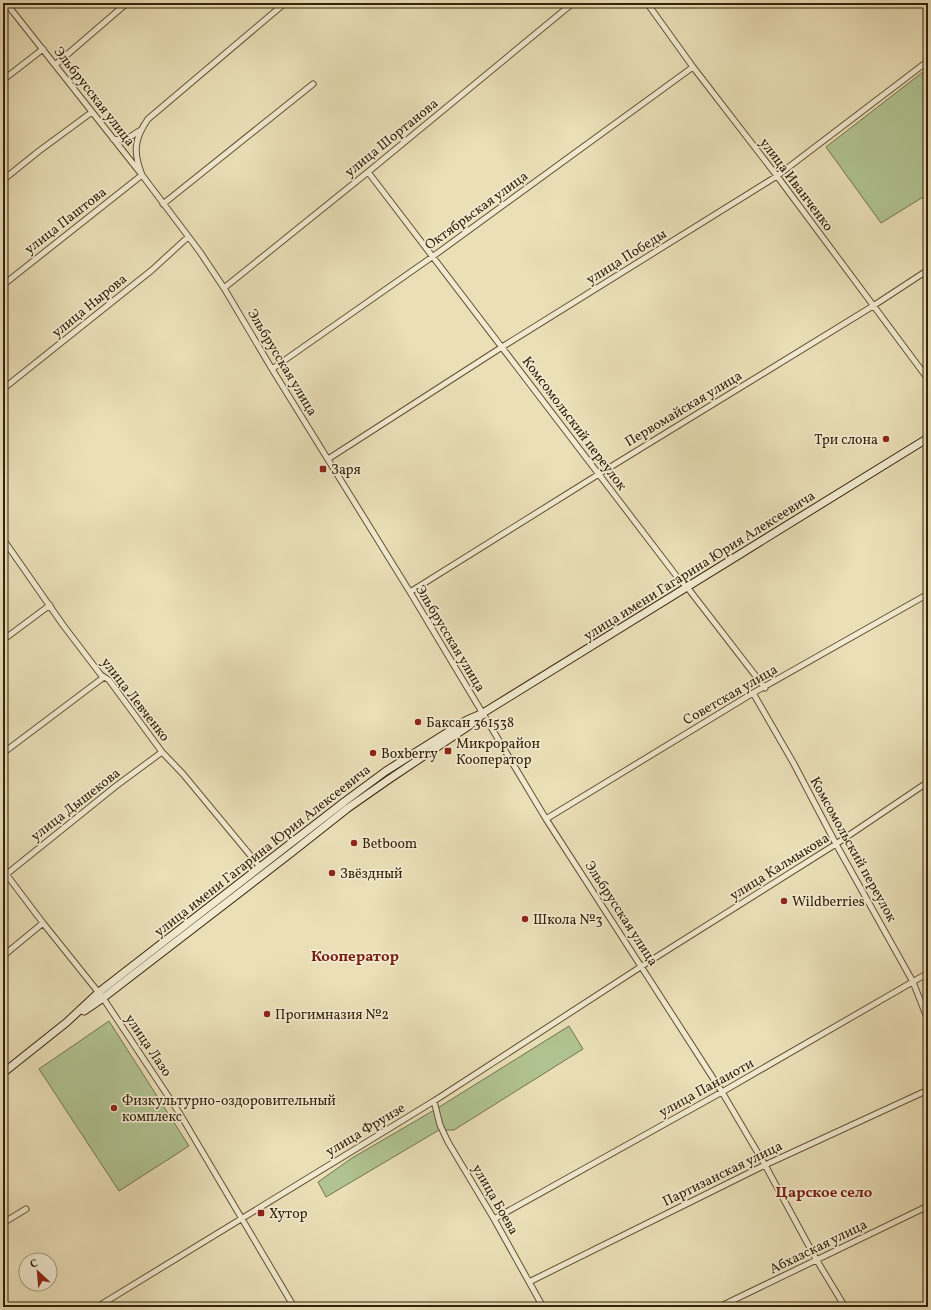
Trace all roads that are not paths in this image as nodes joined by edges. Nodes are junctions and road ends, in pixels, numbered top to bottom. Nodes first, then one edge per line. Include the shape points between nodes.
1 (6, 3) edge
2 (127, 3) edge
3 (286, 3) edge
4 (573, 3) edge
5 (647, 3) edge
6 (43, 49) junction
7 (928, 61) edge
8 (55, 65) junction
9 (693, 67) junction
10 (3, 80) edge
11 (313, 84) dead end
12 (92, 112) junction
13 (140, 131) junction
14 (113, 138) junction
15 (368, 172) junction
16 (142, 175) junction
17 (777, 176) junction
18 (3, 180) edge
19 (163, 204) junction
20 (188, 237) junction
21 (432, 257) junction
22 (928, 270) edge
23 (3, 285) edge
24 (224, 288) junction
25 (873, 306) junction
26 (502, 347) junction
27 (272, 369) junction
28 (928, 379) edge
29 (3, 389) edge
30 (928, 438) edge
31 (328, 459) junction
32 (599, 474) junction
33 (3, 539) edge
34 (687, 587) junction
35 (410, 592) junction
36 (928, 594) edge
37 (50, 605) junction
38 (3, 640) edge
39 (104, 677) junction
40 (765, 688) junction
41 (753, 693) junction
42 (483, 713) junction
43 (162, 752) junction
44 (3, 753) edge
45 (928, 782) edge
46 (546, 819) junction
47 (836, 844) junction
48 (260, 867) junction
49 (4, 874) edge
50 (43, 923) junction
51 (3, 956) edge
52 (642, 966) junction
53 (928, 973) edge
54 (913, 982) junction
55 (101, 995) junction
56 (928, 1020) edge
57 (3, 1073) edge
58 (928, 1090) edge
59 (722, 1092) junction
60 (434, 1101) junction
61 (765, 1165) junction
62 (928, 1206) edge
63 (26, 1209) dead end
64 (242, 1218) junction
65 (494, 1219) junction
66 (3, 1223) edge
67 (816, 1259) junction
68 (529, 1282) junction
69 (97, 1307) edge
70 (294, 1307) edge
71 (543, 1307) edge
72 (719, 1307) edge
73 (845, 1307) edge

1 - 6 street, Эльбрусская улица
2 - 8 street
3 - 13 street via 148,119
4 - 15 street, улица Шортанова
5 - 9 street, улица Иванченко
6 - 8 street, Эльбрусская улица
6 - 10 street
7 - 17 street, улица Победы
8 - 12 street, Эльбрусская улица
9 - 17 street, улица Иванченко
9 - 21 street, Октябрьская улица
11 - 19 street
12 - 14 street, Эльбрусская улица
12 - 18 street
13 - 14 street via 122,140
13 - 16 street via 136,147 137,163
14 - 16 street, Эльбрусская улица
15 - 21 street, Комсомольский переулок
15 - 24 street, улица Шортанова
16 - 19 street, Эльбрусская улица
16 - 23 street, улица Паштова
17 - 25 street, улица Иванченко
17 - 26 street, улица Победы
19 - 20 street, Эльбрусская улица
20 - 24 street, Эльбрусская улица
20 - 29 street, улица Нырова via 152,270
21 - 26 street, Комсомольский переулок
21 - 27 street, Октябрьская улица
22 - 25 street, Первомайская улица
24 - 27 street, Эльбрусская улица
25 - 28 street, улица Иванченко
25 - 32 street, Первомайская улица
26 - 31 street, улица Победы
26 - 32 street, Комсомольский переулок
27 - 31 street, Эльбрусская улица
30 - 34 street, улица имени Гагарина Юрия Алексеевича
31 - 35 street, Эльбрусская улица
32 - 34 street, Комсомольский переулок
32 - 35 street, Первомайская улица
33 - 37 street, улица Левченко
34 - 40 street, Комсомольский переулок
34 - 42 street, улица имени Гагарина Юрия Алексеевича
35 - 42 street, Эльбрусская улица
36 - 40 street, Советская улица
37 - 38 street
37 - 39 street, улица Левченко
39 - 43 street, улица Левченко via 109,680
39 - 44 street
40 - 41 street, Советская улица
41 - 46 street, Советская улица
41 - 47 street, Комсомольский переулок
42 - 46 street, Эльбрусская улица
42 - 48 street, улица имени Гагарина Юрия Алексеевича via 467,720 384,773
42 - 55 street, улица имени Гагарина Юрия Алексеевича via 470,725 348,808 291,854
43 - 48 street, улица Левченко
43 - 49 street, улица Дышекова
45 - 47 street, улица Калмыкова
46 - 52 street, Эльбрусская улица
47 - 52 street, улица Калмыкова
47 - 54 street, Комсомольский переулок
48 - 55 street, улица имени Гагарина Юрия Алексеевича
49 - 50 street, улица Лазо
50 - 51 street
50 - 55 street, улица Лазо
52 - 59 street, Эльбрусская улица
52 - 60 street, улица Фрунзе
53 - 54 street, улица Панаиоти
54 - 56 street, Комсомольский переулок
54 - 59 street, улица Панаиоти
55 - 57 street, улица имени Гагарина Юрия Алексеевича
55 - 64 street, улица Лазо via 180,1114
58 - 61 street, Партизанская улица
59 - 61 street, Эльбрусская улица
59 - 65 street, улица Панаиоти
60 - 64 street, улица Фрунзе
60 - 65 street, улица Боева via 443,1131
61 - 67 street, Эльбрусская улица
61 - 68 street, Партизанская улица
62 - 67 street, Абхазская улица
63 - 66 street
64 - 69 street, улица Фрунзе
64 - 70 street, улица Лазо
65 - 68 street, улица Боева
67 - 72 street, Абхазская улица
67 - 73 street, Эльбрусская улица
68 - 71 street, улица Боева

